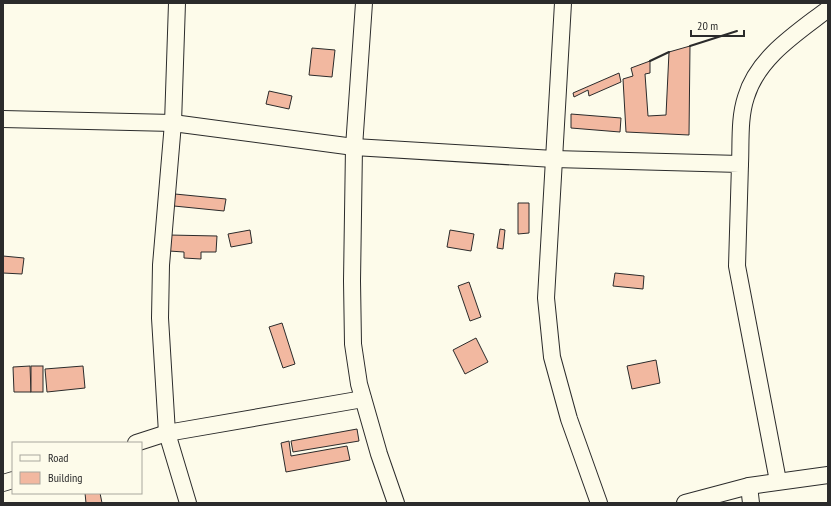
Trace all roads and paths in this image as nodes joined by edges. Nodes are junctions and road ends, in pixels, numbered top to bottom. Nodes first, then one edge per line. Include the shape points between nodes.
1 (178, 3) edge
2 (364, 3) edge
3 (563, 3) edge
4 (828, 9) edge
5 (3, 119) edge
6 (173, 123) junction
7 (354, 146) junction
8 (554, 159) junction
9 (740, 164) junction
10 (363, 399) junction
11 (167, 433) junction
12 (139, 442) edge
13 (828, 475) edge
14 (778, 481) junction
15 (749, 486) junction
16 (188, 503) edge
17 (396, 503) edge
18 (599, 503) edge
19 (686, 503) edge
20 (751, 503) edge

1 - 6 street
2 - 7 street
3 - 8 street
4 - 9 street via 782,44 757,72 746,97 741,127
5 - 6 street
6 - 7 street
6 - 11 street via 161,265 160,318
7 - 8 street
7 - 10 street via 353,344
8 - 9 street
8 - 18 street via 546,298 552,357 569,419
9 - 14 street via 737,266
10 - 11 street
10 - 17 street via 378,454
11 - 12 street
11 - 16 street
13 - 14 street
14 - 15 street
15 - 19 street
15 - 20 street

